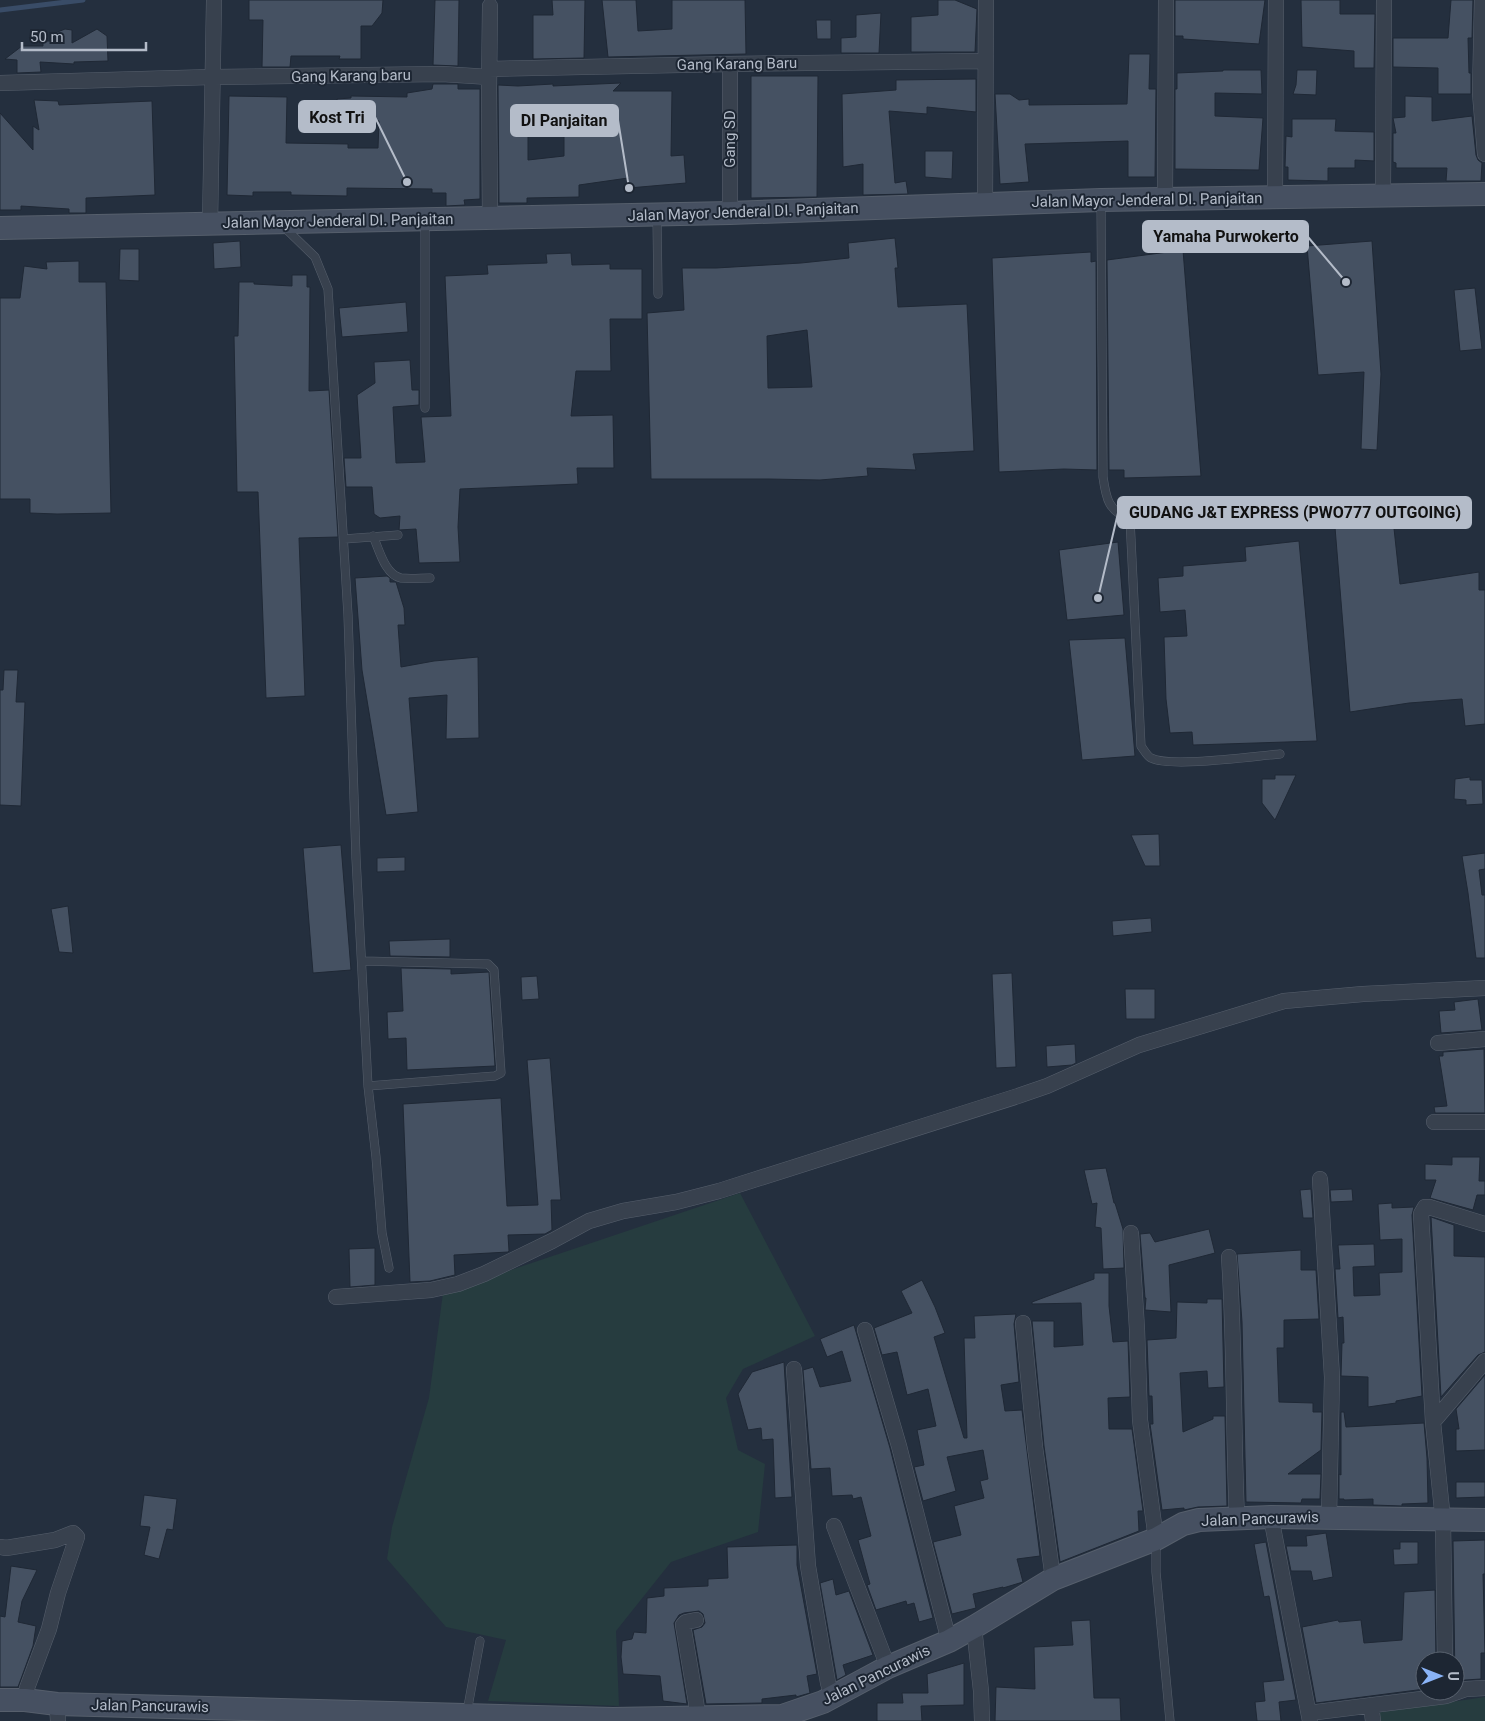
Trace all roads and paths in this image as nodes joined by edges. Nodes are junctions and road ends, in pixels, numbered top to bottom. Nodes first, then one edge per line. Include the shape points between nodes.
1 (986, 0) edge
2 (1166, 0) edge
3 (1276, 0) edge
4 (1384, 0) edge
5 (1482, 0) edge
6 (214, 1) edge
7 (490, 6) dead end
8 (986, 61) junction
9 (730, 64) junction
10 (489, 73) junction
11 (212, 78) junction
12 (0, 83) edge
13 (1485, 154) edge
14 (1485, 194) edge
15 (1383, 196) junction
16 (1275, 197) junction
17 (1165, 199) junction
18 (1101, 200) junction
19 (985, 204) junction
20 (730, 213) junction
21 (657, 215) junction
22 (490, 218) junction
23 (425, 219) junction
24 (279, 222) junction
25 (210, 224) junction
26 (0, 228) edge
27 (658, 294) dead end
28 (426, 408) dead end
29 (1243, 516) dead end
30 (1130, 519) junction
31 (398, 535) dead end
32 (373, 536) junction
33 (344, 539) junction
34 (430, 578) dead end
35 (1280, 754) dead end
36 (362, 961) junction
37 (1485, 988) edge
38 (1485, 1039) edge
39 (1438, 1044) dead end
40 (368, 1086) junction
41 (1434, 1122) dead end
42 (1485, 1122) edge
43 (1320, 1179) dead end
44 (1485, 1224) edge
45 (1131, 1233) dead end
46 (1229, 1257) dead end
47 (389, 1268) dead end
48 (336, 1297) dead end
49 (1023, 1323) dead end
50 (865, 1330) dead end
51 (1485, 1361) edge
52 (794, 1369) dead end
53 (1433, 1422) junction
54 (1271, 1517) junction
55 (1329, 1517) junction
56 (1237, 1518) junction
57 (1443, 1520) junction
58 (1485, 1520) edge
59 (834, 1526) dead end
60 (1156, 1539) junction
61 (0, 1547) edge
62 (1053, 1579) junction
63 (696, 1620) dead end
64 (974, 1627) junction
65 (480, 1640) dead end
66 (949, 1641) junction
67 (1446, 1651) edge
68 (888, 1667) junction
69 (1485, 1688) edge
70 (1465, 1689) edge
71 (832, 1696) junction
72 (1415, 1698) edge
73 (0, 1700) edge
74 (25, 1700) junction
75 (1371, 1705) junction
76 (58, 1713) edge
77 (250, 1715) edge
78 (467, 1715) junction
79 (1310, 1717) edge
80 (442, 1718) edge
81 (698, 1718) junction
82 (782, 1718) edge
83 (613, 1720) edge
84 (982, 1721) edge
85 (1170, 1721) edge
86 (1374, 1721) edge

1 - 8 street
2 - 17 street
3 - 16 street
4 - 15 street
5 - 13 street via 1480,93
6 - 11 street
7 - 10 street
8 - 9 street, Gang Karang Baru
8 - 19 street
9 - 10 street, Gang Karang Baru
9 - 20 street, Gang SD
10 - 11 street, Gang Karang baru
10 - 22 street
11 - 12 street, Gang Karang baru
11 - 25 street
14 - 15 street, Jalan Mayor Jenderal DI. Panjaitan
15 - 16 street, Jalan Mayor Jenderal DI. Panjaitan
16 - 17 street, Jalan Mayor Jenderal DI. Panjaitan
17 - 18 street, Jalan Mayor Jenderal DI. Panjaitan
18 - 19 street, Jalan Mayor Jenderal DI. Panjaitan
18 - 30 lane via 1103,477 1111,508
19 - 20 street, Jalan Mayor Jenderal DI. Panjaitan
20 - 21 street, Jalan Mayor Jenderal DI. Panjaitan
21 - 22 street, Jalan Mayor Jenderal DI. Panjaitan
21 - 27 lane
22 - 23 street, Jalan Mayor Jenderal DI. Panjaitan
23 - 24 street, Jalan Mayor Jenderal DI. Panjaitan
23 - 28 lane
24 - 25 street, Jalan Mayor Jenderal DI. Panjaitan
24 - 33 lane via 315,256 328,288
25 - 26 street, Jalan Mayor Jenderal DI. Panjaitan
29 - 30 lane
30 - 35 lane via 1141,746 1150,758 1161,761
31 - 32 lane
32 - 33 lane
32 - 34 lane via 394,575
33 - 36 lane
36 - 40 lane
36 - 40 lane via 488,964 494,970 501,1073
37 - 48 street via 1284,1001 1139,1045 1026,1094 768,1177 589,1221 527,1254 458,1284 431,1290
38 - 39 street
40 - 47 lane via 382,1233
41 - 42 street
43 - 55 street via 1332,1377
44 - 53 street via 1429,1207 1424,1208 1421,1214
45 - 60 street via 1140,1420
46 - 56 street
49 - 62 street via 1035,1447
50 - 66 street
51 - 53 street
52 - 71 street via 808,1566
53 - 57 street
54 - 55 street, Jalan Pancurawis
54 - 56 street, Jalan Pancurawis
54 - 79 street
55 - 57 street, Jalan Pancurawis
56 - 60 street, Jalan Pancurawis via 1183,1524
57 - 58 street, Jalan Pancurawis
57 - 67 street
59 - 68 street
60 - 62 street, Jalan Pancurawis
60 - 85 lane via 1156,1572
61 - 74 street via 55,1540 72,1533 77,1537
62 - 64 street, Jalan Pancurawis
63 - 81 street via 683,1625
64 - 66 street, Jalan Pancurawis
64 - 84 street
65 - 78 lane
66 - 68 street, Jalan Pancurawis
68 - 71 street, Jalan Pancurawis
69 - 70 street
71 - 82 street, Jalan Pancurawis
72 - 75 street
73 - 74 street, Jalan Pancurawis
74 - 76 street, Jalan Pancurawis
75 - 79 street
75 - 86 street
76 - 77 street, Jalan Pancurawis
77 - 80 street, Jalan Pancurawis
78 - 80 street, Jalan Pancurawis
78 - 83 street, Jalan Pancurawis
81 - 82 street, Jalan Pancurawis
81 - 83 street, Jalan Pancurawis

